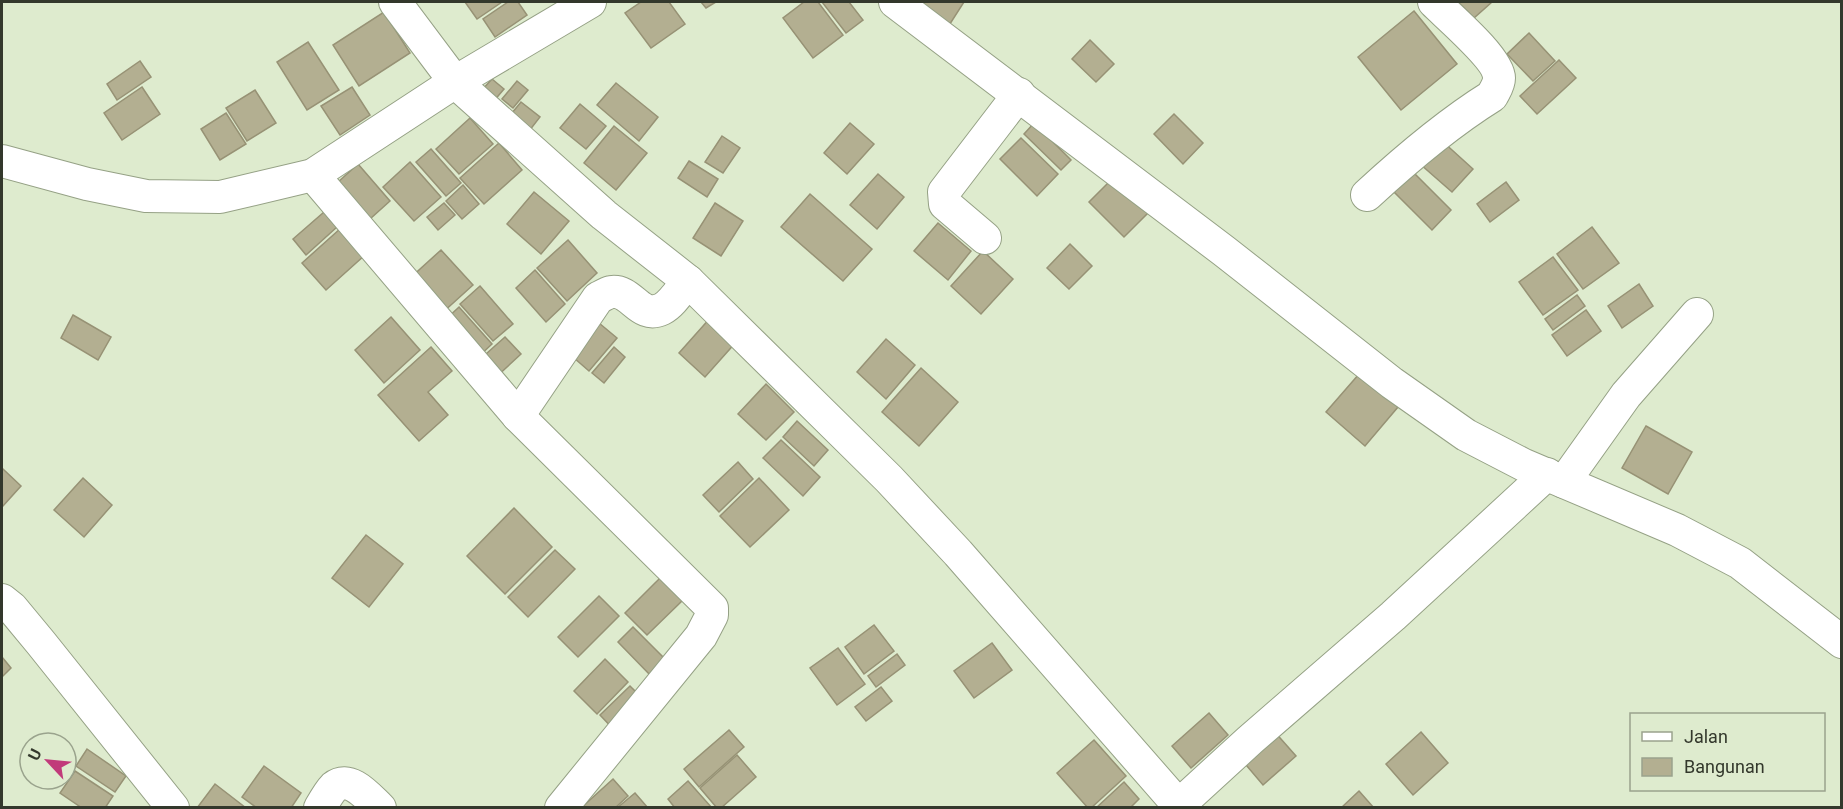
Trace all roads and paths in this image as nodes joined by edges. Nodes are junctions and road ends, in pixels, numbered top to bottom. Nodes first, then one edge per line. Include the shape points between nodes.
1 (395, 2) edge
2 (590, 2) edge
3 (895, 2) edge
4 (1434, 2) edge
5 (555, 10) edge
6 (455, 82) junction
7 (1019, 94) junction
8 (2, 161) edge
9 (313, 175) junction
10 (1367, 195) dead end
11 (985, 238) dead end
12 (688, 281) junction
13 (1696, 314) dead end
14 (518, 416) junction
15 (1555, 478) junction
16 (2, 600) edge
17 (1842, 642) edge
18 (1180, 806) edge
19 (173, 807) edge
20 (320, 807) edge
21 (380, 807) edge
22 (561, 807) edge

1 - 6 street
2 - 5 street
3 - 7 street
4 - 10 street via 1494,63 1497,87 1492,96 1433,137
5 - 6 street
6 - 9 street
6 - 12 street via 604,215
7 - 11 street via 944,192 945,204
7 - 15 street via 1392,383 1466,435
8 - 9 street via 146,196 220,197
9 - 14 street
12 - 14 street via 658,310 643,310 623,293 611,292 598,298
12 - 18 street via 958,553
13 - 15 street
14 - 22 street via 712,608 700,636
15 - 17 street via 1677,530 1740,563
15 - 18 street via 1250,740
16 - 19 street
20 - 21 street via 335,787 345,783 355,786

